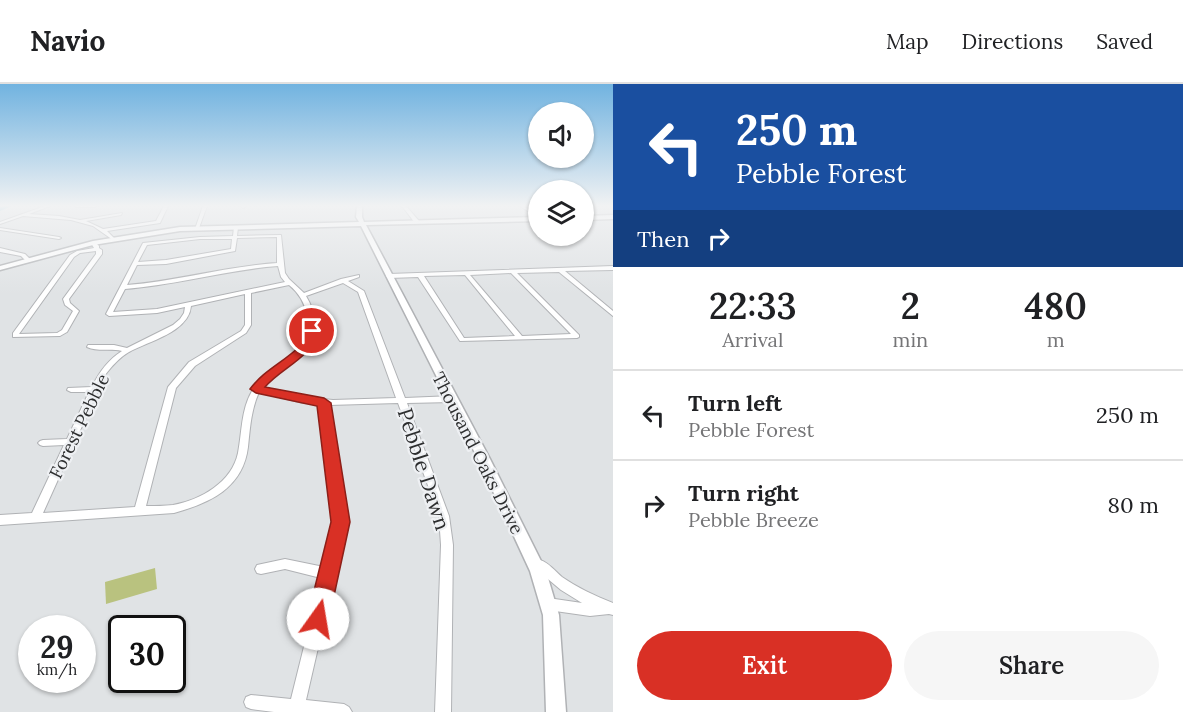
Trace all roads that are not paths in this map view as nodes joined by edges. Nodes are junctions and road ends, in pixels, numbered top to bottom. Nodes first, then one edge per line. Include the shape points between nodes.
1 (42, 235) edge
2 (110, 235) edge
3 (133, 235) edge
4 (368, 235) edge
5 (234, 237) junction
6 (60, 238) dead end
7 (113, 238) junction
8 (94, 246) junction
9 (0, 250) edge
10 (28, 260) junction
11 (135, 264) junction
12 (282, 264) junction
13 (0, 268) edge
14 (612, 269) edge
15 (560, 270) junction
16 (512, 272) junction
17 (466, 273) junction
18 (420, 274) junction
19 (357, 276) dead end
20 (389, 276) junction
21 (343, 280) junction
22 (290, 283) junction
23 (123, 287) junction
24 (248, 292) junction
25 (303, 295) junction
26 (188, 305) junction
27 (613, 314) edge
28 (577, 336) joint
29 (520, 338) junction
30 (462, 340) joint
31 (91, 347) dead end
32 (128, 350) junction
33 (94, 389) junction
34 (256, 389) junction
35 (70, 390) dead end
36 (453, 399) junction
37 (402, 401) junction
38 (324, 403) junction
39 (70, 442) junction
40 (43, 443) dead end
41 (139, 512) junction
42 (36, 517) junction
43 (0, 520) edge
44 (530, 556) junction
45 (261, 569) dead end
46 (329, 574) junction
47 (548, 604) junction
48 (611, 609) edge
49 (251, 702) dead end
50 (297, 707) junction
51 (344, 712) edge
52 (443, 712) edge
53 (556, 712) edge

1 - 6 street
2 - 7 street
3 - 7 main road
4 - 20 main road, Thousand Oaks Drive
5 - 11 street via 145,244
5 - 11 street via 233,250
5 - 12 street via 279,236
7 - 8 main road
8 - 8 street via 72,255 15,336 58,335 65,331 76,313 66,299 99,254
8 - 10 main road
9 - 10 street via 24,255
10 - 13 main road
11 - 23 street
12 - 22 street via 282,274
12 - 23 street via 160,285
14 - 15 street
15 - 16 street
15 - 27 street
16 - 17 street
16 - 28 street
17 - 18 street
17 - 29 street
18 - 20 street
18 - 30 street
19 - 21 street
20 - 36 main road, Thousand Oaks Drive
21 - 25 street
21 - 37 street, Pebble Dawn via 361,291
22 - 24 street
22 - 25 street
23 - 26 street via 109,314
24 - 26 street
24 - 41 street via 248,325 244,332 192,364 172,387
25 - 34 street via 312,331 310,342
26 - 32 street, Forest Pebble via 189,312 181,322
28 - 29 street
29 - 30 street
31 - 32 street
32 - 33 street, Forest Pebble via 105,369
33 - 35 street
33 - 39 street, Forest Pebble
34 - 38 street
34 - 41 street via 247,406 242,456 232,478 190,505
36 - 37 street
36 - 44 main road, Thousand Oaks Drive
37 - 38 street
37 - 52 street, Pebble Dawn via 446,530
38 - 46 street via 340,522
39 - 40 street
39 - 42 street, Forest Pebble
41 - 42 street
42 - 43 street
44 - 47 main road, Thousand Oaks Drive
44 - 48 street via 564,586
45 - 46 street via 285,564
46 - 50 street
47 - 48 street
47 - 53 main road, Thousand Oaks Drive
49 - 50 street
50 - 51 street

